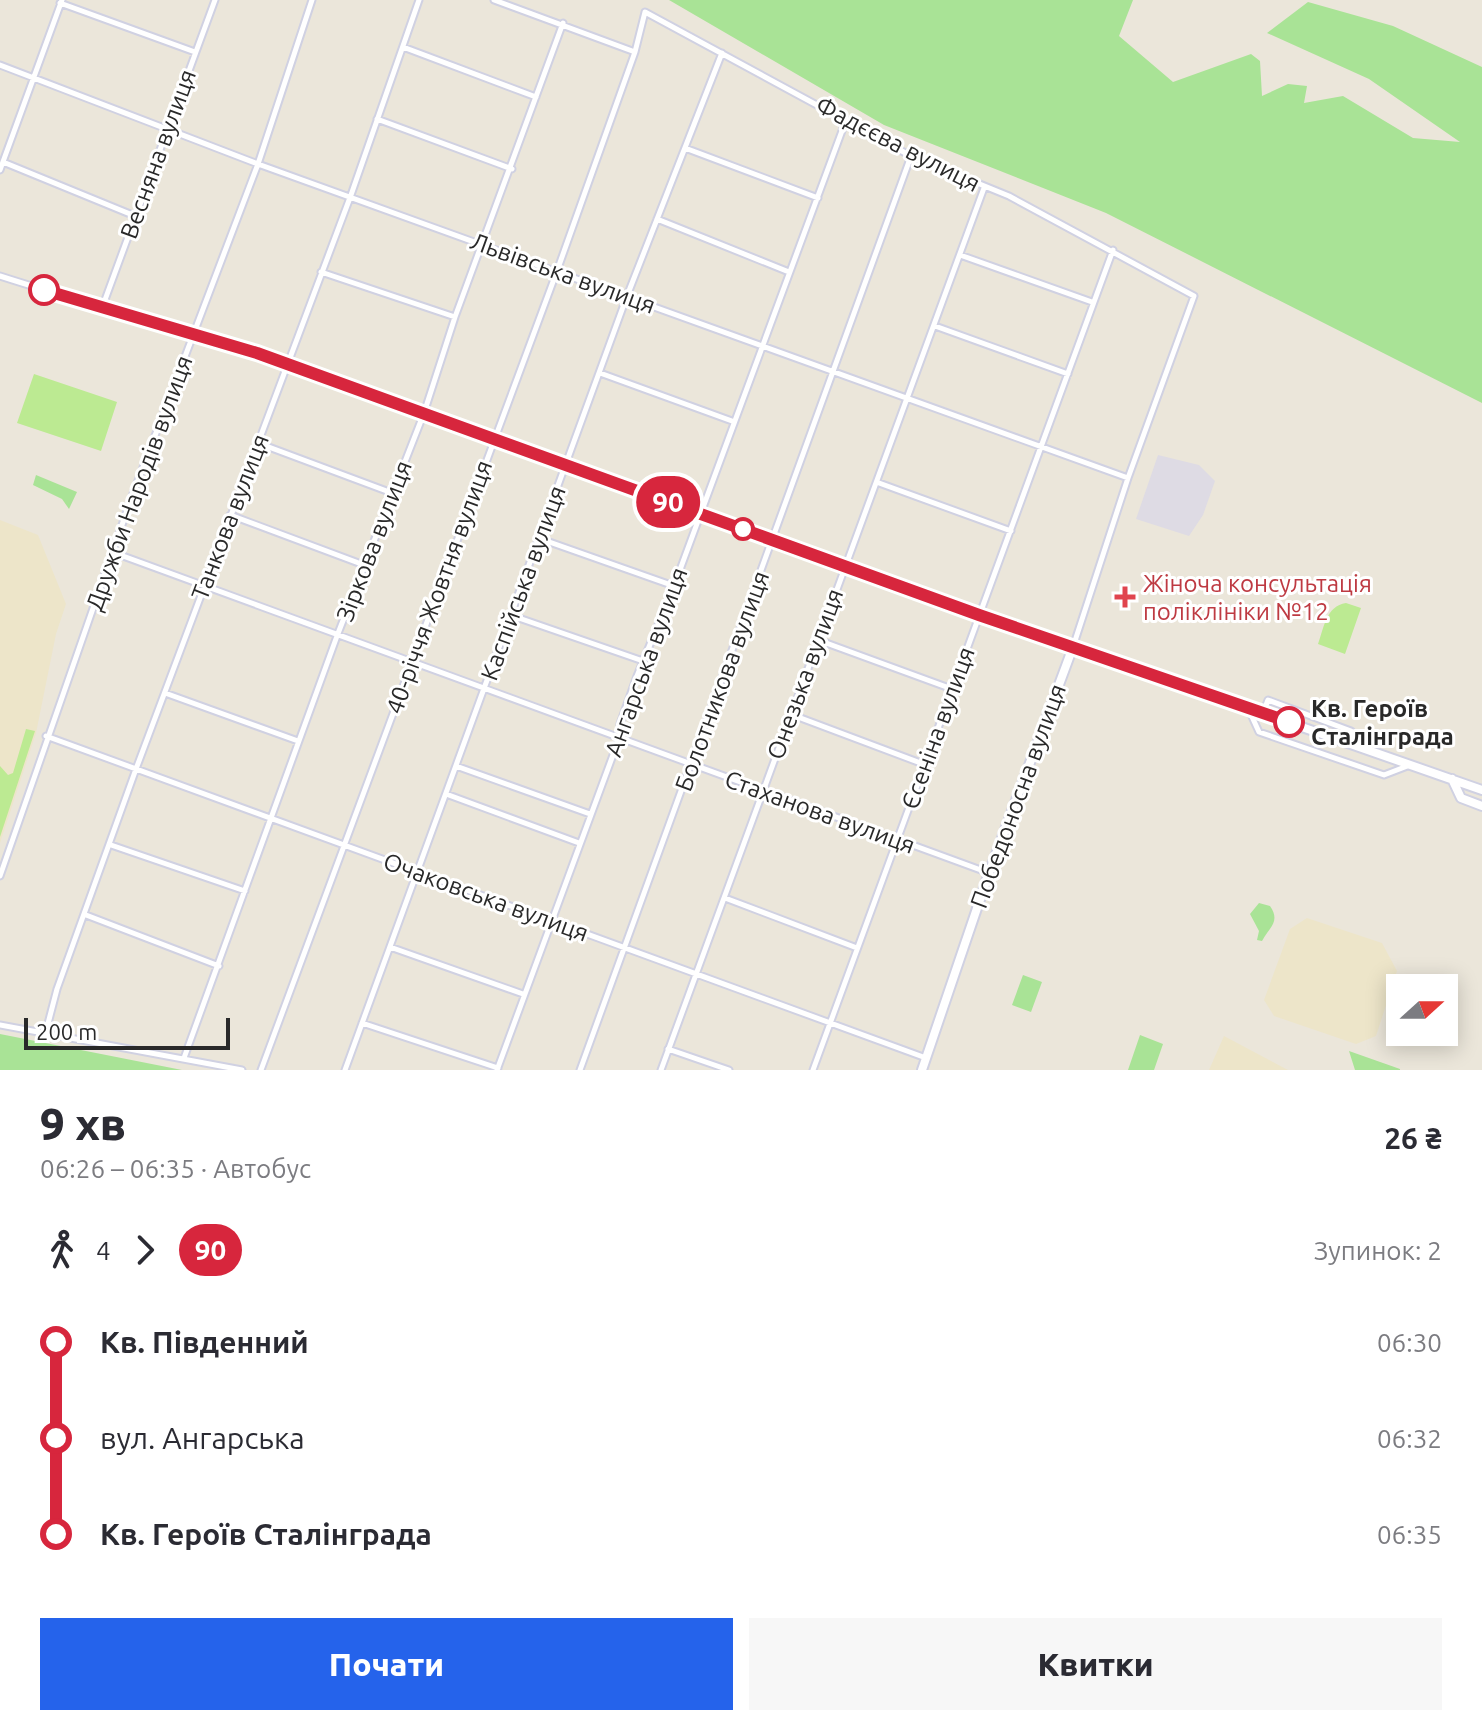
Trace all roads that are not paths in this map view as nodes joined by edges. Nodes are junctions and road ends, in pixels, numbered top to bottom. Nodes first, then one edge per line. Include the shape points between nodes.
1 (215, 0) edge
2 (312, 0) edge
3 (419, 0) edge
4 (494, 0) edge
5 (61, 2) edge
6 (645, 12) joint
7 (563, 23) junction
8 (403, 47) junction
9 (195, 52) junction
10 (635, 52) junction
11 (722, 53) junction
12 (0, 65) edge
13 (33, 77) junction
14 (536, 97) junction
15 (377, 119) junction
16 (846, 120) junction
17 (168, 128) junction
18 (685, 148) junction
19 (911, 156) junction
20 (3, 162) junction
21 (258, 164) junction
22 (512, 169) junction
23 (0, 170) edge
24 (984, 188) junction
25 (351, 195) junction
26 (818, 198) junction
27 (136, 216) junction
28 (657, 219) junction
29 (483, 245) junction
30 (1113, 250) junction
31 (960, 255) junction
32 (557, 271) junction
33 (321, 272) junction
34 (789, 272) junction
35 (0, 276) edge
36 (627, 296) junction
37 (1194, 296) joint
38 (1092, 302) junction
39 (102, 308) junction
40 (455, 317) junction
41 (935, 326) junction
42 (194, 335) junction
43 (763, 346) junction
44 (287, 364) junction
45 (833, 371) junction
46 (600, 373) junction
47 (1068, 374) junction
48 (907, 400) junction
49 (424, 413) junction
50 (732, 421) junction
51 (493, 438) junction
52 (258, 443) junction
53 (1043, 447) junction
54 (567, 466) junction
55 (1128, 478) junction
56 (879, 483) junction
57 (392, 493) junction
58 (701, 514) junction
59 (230, 515) junction
60 (1011, 531) junction
61 (538, 538) junction
62 (774, 540) junction
63 (112, 552) junction
64 (364, 565) junction
65 (845, 566) junction
66 (204, 585) junction
67 (674, 586) junction
68 (979, 615) junction
69 (513, 616) junction
70 (337, 636) junction
71 (818, 640) junction
72 (1073, 647) junction
73 (643, 661) junction
74 (413, 663) junction
75 (484, 690) junction
76 (953, 690) junction
77 (165, 693) junction
78 (1247, 707) junction
79 (790, 714) junction
80 (46, 736) junction
81 (620, 736) junction
82 (298, 741) junction
83 (691, 763) junction
84 (926, 765) junction
85 (1410, 765) junction
86 (456, 766) junction
87 (136, 769) junction
88 (1452, 779) junction
89 (1482, 790) edge
90 (762, 791) junction
91 (446, 794) junction
92 (1482, 806) edge
93 (590, 814) junction
94 (270, 820) junction
95 (897, 841) junction
96 (579, 843) junction
97 (111, 845) junction
98 (344, 845) junction
99 (418, 872) junction
100 (989, 873) junction
101 (0, 876) edge
102 (245, 891) junction
103 (725, 898) junction
104 (86, 915) junction
105 (551, 922) junction
106 (390, 947) junction
107 (625, 948) junction
108 (857, 948) junction
109 (219, 966) junction
110 (698, 975) junction
111 (523, 994) junction
112 (362, 1023) junction
113 (830, 1023) junction
114 (0, 1025) edge
115 (45, 1035) junction
116 (668, 1049) junction
117 (184, 1058) junction
118 (927, 1058) junction
119 (497, 1069) edge
120 (242, 1070) edge
121 (261, 1070) edge
122 (345, 1070) edge
123 (580, 1070) edge
124 (661, 1070) edge
125 (729, 1070) edge
126 (813, 1070) edge
127 (922, 1070) edge

1 - 9 street, Весняна вулиця
2 - 21 street, Дружби Народів вулиця
3 - 8 street, Танкова вулиця
4 - 7 street
5 - 9 street
5 - 13 street
6 - 10 street, 40-річчя Жовтня вулиця
6 - 11 street, Фадєєва вулиця
7 - 10 street
7 - 14 street, Зіркова вулиця
8 - 14 street
8 - 15 street, Танкова вулиця
9 - 17 street, Весняна вулиця
10 - 32 street, 40-річчя Жовтня вулиця
11 - 16 street, Фадєєва вулиця
11 - 18 street, Каспійська вулиця
12 - 13 street, Львівська вулиця
13 - 17 street, Львівська вулиця
13 - 20 street
14 - 22 street, Зіркова вулиця
15 - 22 street
15 - 25 street, Танкова вулиця
16 - 19 street, Фадєєва вулиця
16 - 26 street, Ангарська вулиця
17 - 21 street, Львівська вулиця
17 - 27 street, Весняна вулиця
18 - 26 street
18 - 28 street, Каспійська вулиця
19 - 24 street, Фадєєва вулиця
19 - 45 street, Болотникова вулиця
20 - 23 street
20 - 27 street
21 - 25 street, Львівська вулиця
21 - 42 street, Дружби Народів вулиця
22 - 29 street, Зіркова вулиця
24 - 30 street, Фадєєва вулиця
24 - 31 street, Онезька вулиця
25 - 29 street, Львівська вулиця
25 - 33 street, Танкова вулиця
26 - 34 street, Ангарська вулиця
27 - 39 street, Весняна вулиця
28 - 34 street
28 - 36 street, Каспійська вулиця
29 - 32 street, Львівська вулиця
29 - 40 street, Зіркова вулиця
30 - 37 street, Фадєєва вулиця
30 - 38 street, Єсеніна вулиця
31 - 38 street
31 - 41 street, Онезька вулиця
32 - 36 street, Львівська вулиця
32 - 51 street, 40-річчя Жовтня вулиця
33 - 40 street
33 - 44 street, Танкова вулиця
34 - 43 street, Ангарська вулиця
35 - 39 street
36 - 43 street, Львівська вулиця
36 - 46 street, Каспійська вулиця
37 - 55 street, Победоносна вулиця
38 - 47 street, Єсеніна вулиця
39 - 42 street
40 - 49 street, Зіркова вулиця
41 - 47 street
41 - 48 street, Онезька вулиця
42 - 44 street
42 - 63 street, Дружби Народів вулиця
43 - 45 street, Львівська вулиця
43 - 50 street, Ангарська вулиця
44 - 49 street
44 - 52 street, Танкова вулиця
45 - 48 street, Львівська вулиця
45 - 62 street, Болотникова вулиця
46 - 50 street
46 - 54 street, Каспійська вулиця
47 - 53 street, Єсеніна вулиця
48 - 53 street, Львівська вулиця
48 - 56 street, Онезька вулиця
49 - 51 street
49 - 57 street, Зіркова вулиця
50 - 58 street, Ангарська вулиця
51 - 54 street
51 - 74 street, 40-річчя Жовтня вулиця
52 - 57 street
52 - 59 street, Танкова вулиця
53 - 55 street, Львівська вулиця
53 - 60 street, Єсеніна вулиця
54 - 58 street
54 - 61 street, Каспійська вулиця
55 - 72 street, Победоносна вулиця
56 - 60 street
56 - 65 street, Онезька вулиця
57 - 64 street, Зіркова вулиця
58 - 62 street
58 - 67 street, Ангарська вулиця
59 - 64 street
59 - 66 street, Танкова вулиця
60 - 68 street, Єсеніна вулиця
61 - 67 street
61 - 69 street, Каспійська вулиця
62 - 65 street
62 - 83 street, Болотникова вулиця
63 - 66 street, Стаханова вулиця
63 - 80 street, Дружби Народів вулиця
64 - 70 street, Зіркова вулиця
65 - 68 street
65 - 71 street, Онезька вулиця
66 - 70 street, Стаханова вулиця
66 - 77 street, Танкова вулиця
67 - 73 street, Ангарська вулиця
68 - 72 street
68 - 76 street, Єсеніна вулиця
69 - 73 street
69 - 75 street, Каспійська вулиця
70 - 74 street, Стаханова вулиця
70 - 82 street, Зіркова вулиця
71 - 76 street
71 - 79 street, Онезька вулиця
72 - 78 street
72 - 100 street, Победоносна вулиця
73 - 81 street, Ангарська вулиця
74 - 75 street, Стаханова вулиця
74 - 98 street, 40-річчя Жовтня вулиця
75 - 81 street, Стаханова вулиця
75 - 86 street, Каспійська вулиця
76 - 84 street, Єсеніна вулиця
77 - 82 street
77 - 87 street, Танкова вулиця
78 - 85 street
78 - 85 street via 1259,732 1272,737 1384,775
79 - 84 street
79 - 90 street, Онезька вулиця
80 - 87 street, Очаковська вулиця
80 - 101 street, Дружби Народів вулиця
81 - 83 street, Стаханова вулиця
81 - 93 street, Ангарська вулиця
82 - 94 street, Зіркова вулиця
83 - 90 street, Стаханова вулиця
83 - 107 street, Болотникова вулиця
84 - 95 street, Єсеніна вулиця
85 - 88 street
86 - 91 street, Каспійська вулиця
86 - 93 street
87 - 94 street, Очаковська вулиця
87 - 97 street, Танкова вулиця
88 - 89 street
88 - 92 street via 1461,798
90 - 95 street, Стаханова вулиця
90 - 103 street, Онезька вулиця
91 - 96 street
91 - 99 street, Каспійська вулиця
93 - 96 street, Ангарська вулиця
94 - 98 street, Очаковська вулиця
94 - 102 street, Зіркова вулиця
95 - 100 street, Стаханова вулиця
95 - 108 street, Єсеніна вулиця
96 - 105 street, Ангарська вулиця
97 - 102 street
97 - 104 street, Танкова вулиця
98 - 99 street, Очаковська вулиця
98 - 121 street, 40-річчя Жовтня вулиця
99 - 105 street, Очаковська вулиця
99 - 106 street, Каспійська вулиця
100 - 118 street, Победоносна вулиця
102 - 109 street, Зіркова вулиця
103 - 108 street
103 - 110 street, Онезька вулиця
104 - 109 street
104 - 115 street, Танкова вулиця
105 - 107 street, Очаковська вулиця
105 - 111 street, Ангарська вулиця
106 - 111 street
106 - 112 street, Каспійська вулиця
107 - 110 street, Очаковська вулиця
107 - 123 street, Болотникова вулиця
108 - 113 street, Єсеніна вулиця
109 - 117 street, Зіркова вулиця
110 - 113 street, Очаковська вулиця
110 - 116 street, Онезька вулиця
111 - 119 street, Ангарська вулиця
112 - 119 street
112 - 122 street, Каспійська вулиця
113 - 118 street, Очаковська вулиця
113 - 126 street, Єсеніна вулиця
114 - 115 street
115 - 117 street
116 - 124 street, Онезька вулиця
116 - 125 street
117 - 120 street
118 - 127 street, Победоносна вулиця

